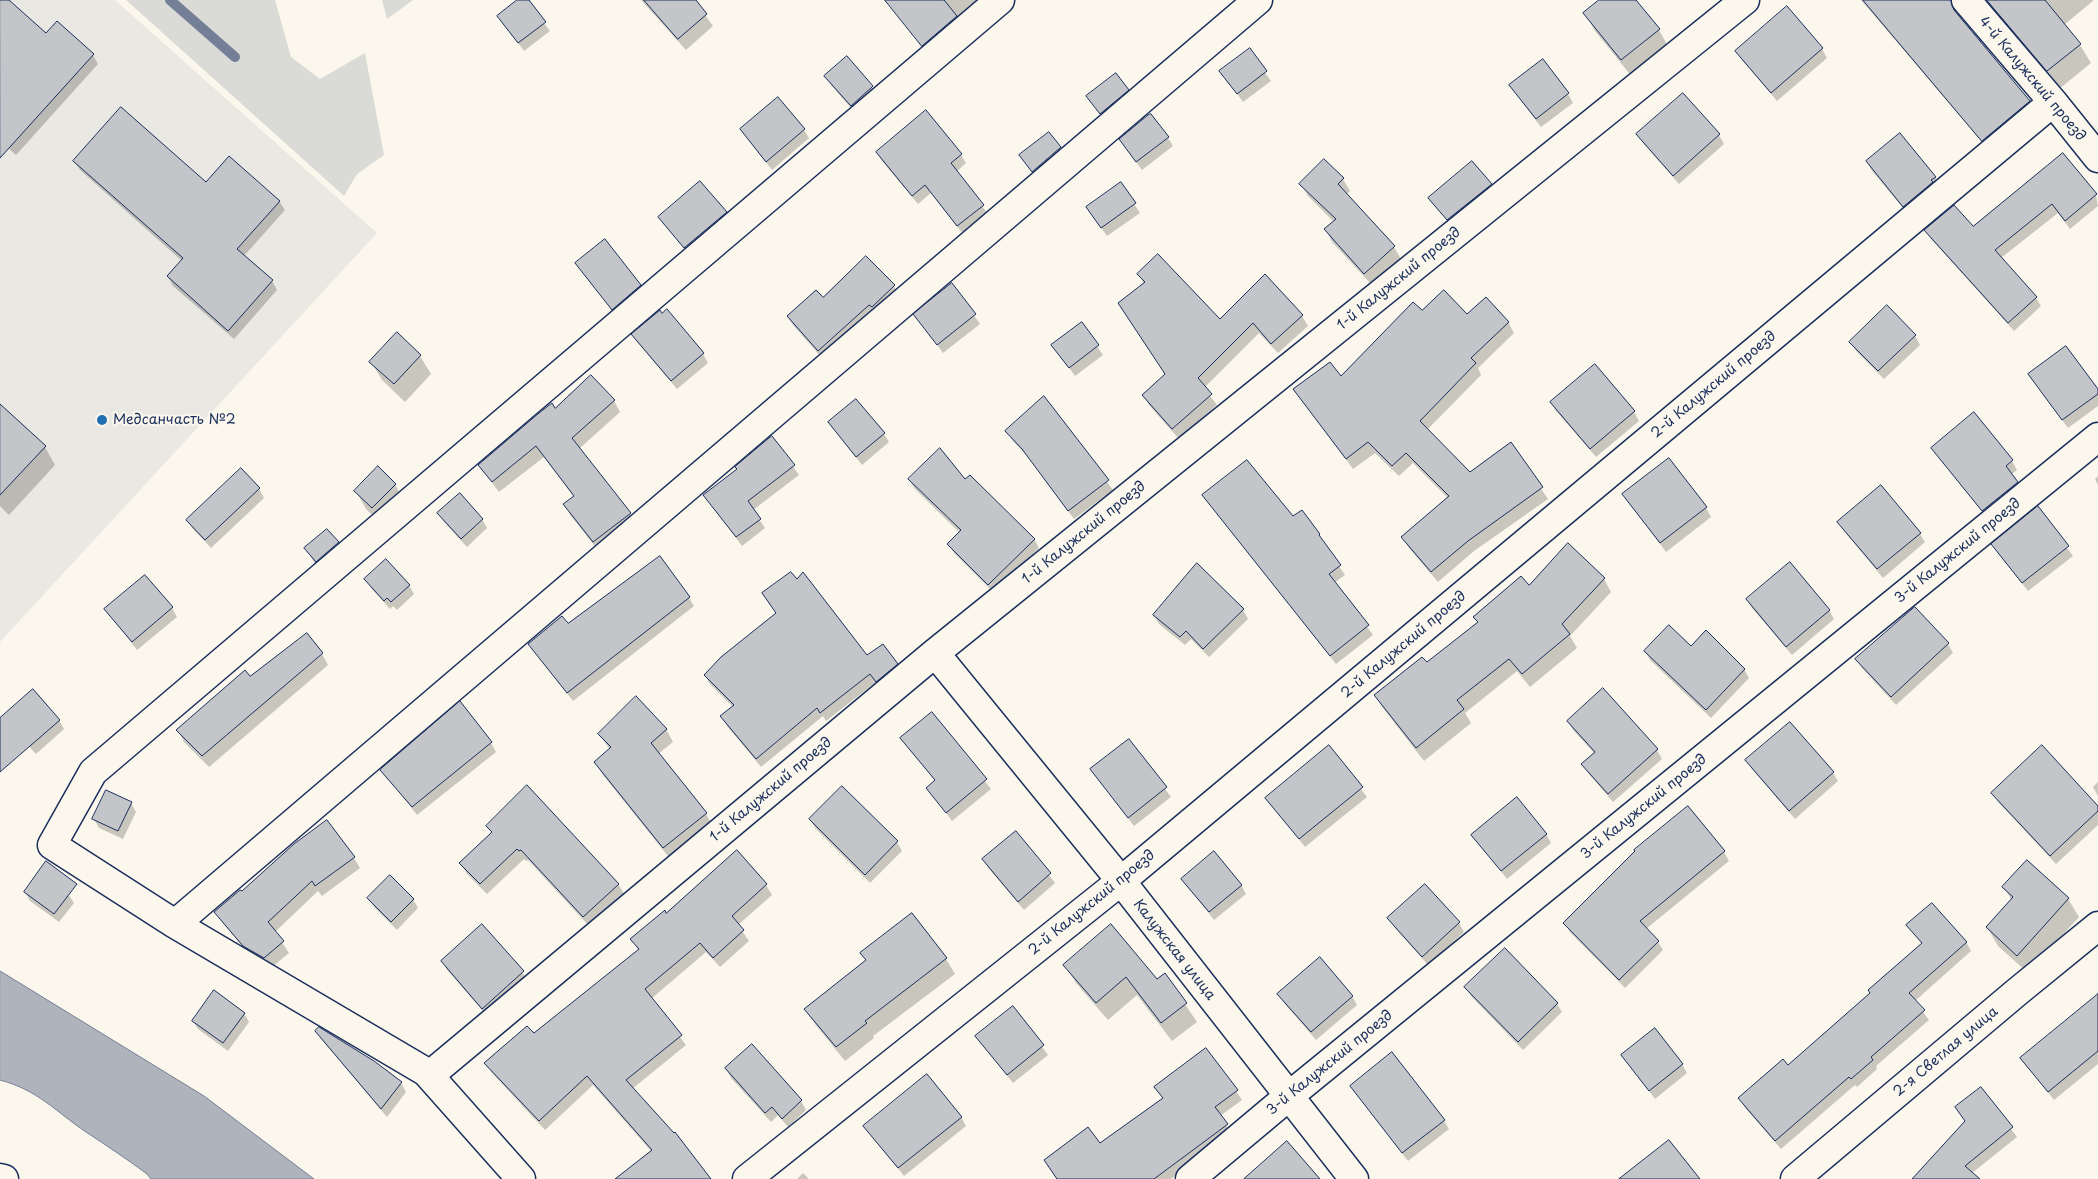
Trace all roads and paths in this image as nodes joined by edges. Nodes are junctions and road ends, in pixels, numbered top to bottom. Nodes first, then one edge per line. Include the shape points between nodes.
1 (1000, 0) edge
2 (1258, 0) edge
3 (1745, 0) edge
4 (1966, 0) edge
5 (2053, 102) junction
6 (2098, 158) edge
7 (2098, 437) edge
8 (935, 653) junction
9 (1121, 882) junction
10 (174, 924) junction
11 (2098, 926) edge
12 (430, 1074) junction
13 (1289, 1096) junction
14 (0, 1178) edge
15 (4, 1179) edge
16 (521, 1179) edge
17 (747, 1179) edge
18 (1190, 1179) edge
19 (1354, 1179) edge
20 (1795, 1179) edge

1 - 10 street via 93,772 52,845
2 - 10 street
3 - 8 street, 1-й Калужский проезд
4 - 5 street, 4-й Калужский проезд
5 - 6 street, 4-й Калужский проезд
5 - 9 street, 2-й Калужский проезд
7 - 13 street, 3-й Калужский проезд
8 - 9 street, Калужская улица
8 - 12 street, 1-й Калужский проезд
9 - 13 street, Калужская улица
9 - 17 street, 2-й Калужский проезд
10 - 12 street
11 - 20 street, 2-я Светлая улица
12 - 16 street
13 - 18 street, 3-й Калужский проезд
13 - 19 street, Калужская улица
14 - 15 street

